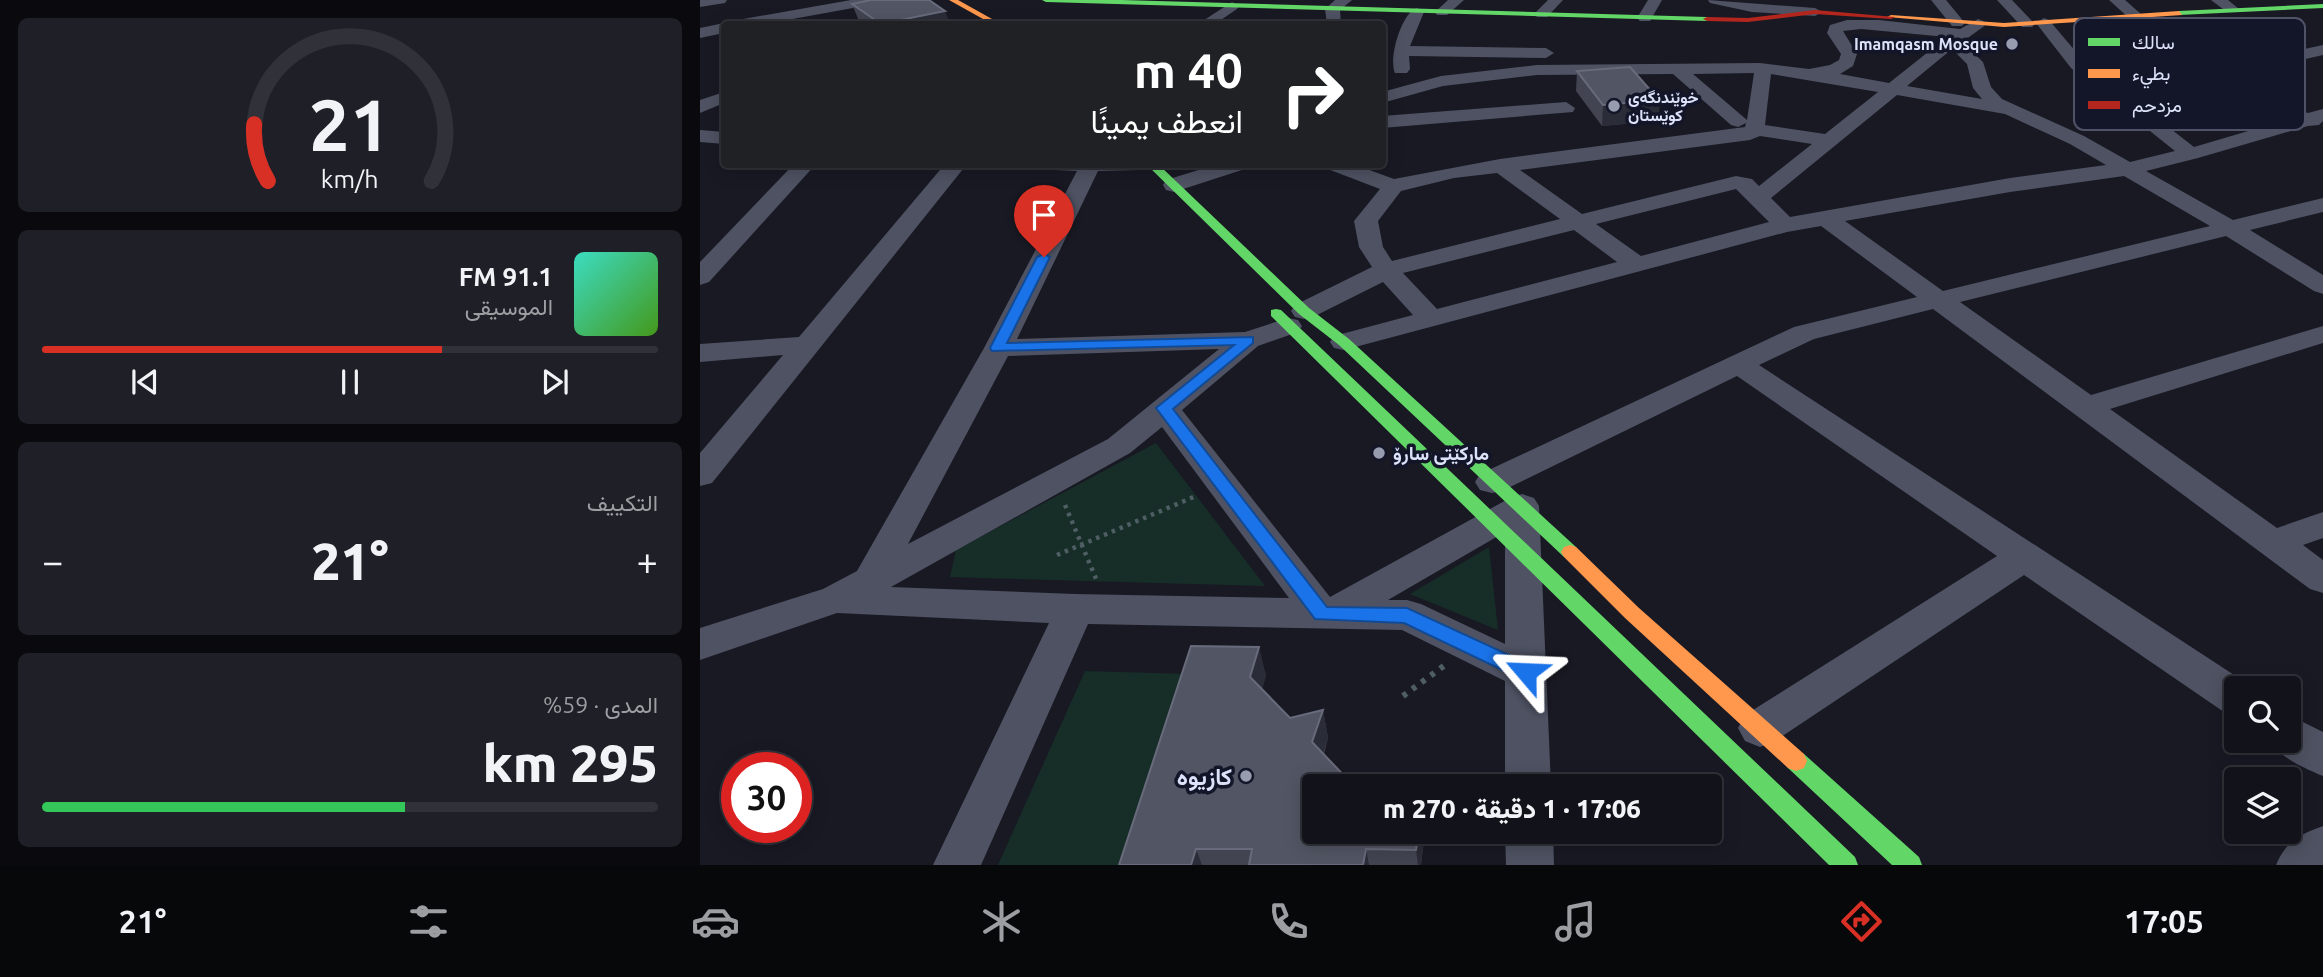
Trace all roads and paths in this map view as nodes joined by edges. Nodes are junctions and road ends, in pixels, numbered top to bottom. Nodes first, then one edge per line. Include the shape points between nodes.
1 (720, 0) edge
2 (813, 0) edge
3 (875, 0) edge
4 (934, 0) edge
5 (988, 0) edge
6 (1046, 0) edge
7 (1457, 0) edge
8 (1556, 0) edge
9 (1655, 0) edge
10 (1715, 0) edge
11 (1938, 0) edge
12 (2004, 0) edge
13 (2116, 0) edge
14 (1158, 2) edge
15 (1917, 2) dead end
16 (959, 3) edge
17 (700, 4) edge
18 (2225, 5) edge
19 (1232, 6) junction
20 (2323, 6) edge
21 (1338, 7) edge
22 (827, 9) junction
23 (1752, 9) edge
24 (1417, 12) junction
25 (1442, 12) junction
26 (1542, 14) junction
27 (2134, 15) junction
28 (1645, 18) junction
29 (2097, 18) edge
30 (844, 19) dead end
31 (2074, 20) edge
32 (760, 21) edge
33 (972, 21) edge
34 (992, 21) edge
35 (1210, 21) edge
36 (1933, 21) junction
37 (2035, 23) junction
38 (721, 29) edge
39 (1962, 31) junction
40 (700, 33) edge
41 (2323, 50) edge
42 (1399, 51) junction
43 (2305, 54) edge
44 (2074, 61) edge
45 (2305, 62) edge
46 (2323, 67) edge
47 (1676, 68) junction
48 (1760, 68) junction
49 (1537, 70) junction
50 (1804, 73) junction
51 (1895, 89) junction
52 (1392, 95) edge
53 (721, 98) edge
54 (700, 107) edge
55 (1566, 108) junction
56 (2006, 109) junction
57 (1406, 118) junction
58 (1386, 121) edge
59 (1750, 124) junction
60 (1581, 126) dead end
61 (2161, 130) edge
62 (2281, 130) edge
63 (700, 136) edge
64 (721, 138) edge
65 (1830, 141) junction
66 (2191, 154) junction
67 (1500, 165) junction
68 (802, 168) edge
69 (954, 168) edge
70 (1089, 168) edge
71 (1141, 168) edge
72 (1143, 168) edge
73 (1228, 168) edge
74 (1343, 168) edge
75 (2126, 169) junction
76 (1174, 185) junction
77 (1393, 186) junction
78 (1758, 198) junction
79 (2323, 205) edge
80 (1185, 219) dead end
81 (1827, 219) junction
82 (1578, 222) junction
83 (1785, 225) junction
84 (2230, 228) junction
85 (1635, 263) junction
86 (1386, 270) junction
87 (700, 277) edge
88 (2323, 286) edge
89 (1260, 297) dead end
90 (1938, 300) junction
91 (1296, 318) junction
92 (1431, 319) junction
93 (2323, 334) edge
94 (1248, 340) junction
95 (1344, 342) junction
96 (806, 345) junction
97 (998, 348) junction
98 (700, 353) edge
99 (1736, 363) junction
100 (2085, 407) junction
101 (1164, 408) junction
102 (700, 475) edge
103 (1492, 482) junction
104 (1188, 485) dead end
105 (1060, 494) dead end
106 (1196, 496) junction
107 (1203, 506) dead end
108 (1508, 514) junction
109 (2323, 524) edge
110 (2273, 543) junction
111 (1082, 545) junction
112 (1057, 555) dead end
113 (1525, 556) junction
114 (2025, 556) junction
115 (2323, 579) edge
116 (870, 581) junction
117 (1112, 582) dead end
118 (1086, 591) junction
119 (836, 599) junction
120 (1326, 614) junction
121 (700, 644) edge
122 (1471, 646) junction
123 (1526, 672) junction
124 (2224, 690) edge
125 (1403, 696) dead end
126 (1760, 728) junction
127 (2301, 742) edge
128 (2323, 756) edge
129 (1528, 774) edge
130 (1529, 844) edge
131 (2323, 849) edge
132 (957, 865) edge
133 (1530, 865) edge
134 (1846, 865) edge
135 (1910, 865) edge
136 (2300, 865) edge

1 - 17 street
2 - 22 street
3 - 22 street
4 - 33 street
5 - 16 street
6 - 14 street
7 - 25 street
8 - 26 street
9 - 28 street
10 - 23 street
11 - 39 street
12 - 37 street
13 - 27 street
14 - 19 street
15 - 36 street
16 - 34 street
18 - 20 street
18 - 27 street
19 - 21 street
19 - 35 street
21 - 24 street
22 - 30 street
22 - 32 street
23 - 28 street
23 - 36 street
24 - 25 street
24 - 42 street
25 - 26 street
26 - 28 street
27 - 29 street
31 - 37 street
36 - 39 street
37 - 39 street
37 - 44 street
38 - 40 street
39 - 50 street via 1842,26 1835,33 1849,54 1847,62 1835,70
39 - 51 street
39 - 56 street via 1985,94
41 - 43 street
42 - 48 street via 1610,54 1721,60
42 - 52 street
45 - 46 street
47 - 48 street
47 - 49 street
47 - 59 street
48 - 50 street
48 - 59 street
49 - 52 street via 1441,81
49 - 55 street
50 - 51 street
51 - 56 street
51 - 65 street
52 - 57 street
53 - 54 street
55 - 57 street
55 - 60 street
56 - 75 street
57 - 58 street
59 - 65 street
59 - 67 street via 1750,134
61 - 66 street
62 - 66 street
63 - 64 street
65 - 78 street
66 - 75 street
67 - 77 street
67 - 82 street
68 - 87 street
69 - 96 street
70 - 97 street
71 - 80 street
72 - 76 street
73 - 76 street
74 - 77 street
75 - 81 street
75 - 84 street
76 - 91 street
77 - 86 street via 1366,221 1371,247
78 - 82 street via 1736,182
78 - 83 street
79 - 84 street
81 - 83 street
81 - 90 street
82 - 85 street
82 - 86 street
83 - 85 street
84 - 88 street
84 - 90 street
85 - 92 street
86 - 91 street
86 - 92 street
89 - 91 street
90 - 99 street via 1804,333
90 - 100 street
91 - 94 street
91 - 95 street
91 - 108 street via 1310,349
92 - 95 street
93 - 100 street
94 - 97 street
94 - 101 street
95 - 103 street
96 - 98 street
96 - 102 street
97 - 116 street
99 - 103 street
99 - 114 street
100 - 110 street
101 - 116 street via 1119,446
101 - 120 street
103 - 108 street
104 - 106 path
105 - 111 path
106 - 107 path
106 - 111 path
108 - 113 street
108 - 120 street
108 - 126 street via 1632,612
109 - 110 street
110 - 115 street
111 - 112 path
111 - 118 path
113 - 123 street
113 - 134 street
114 - 124 street
114 - 126 street
116 - 119 street
117 - 118 path
118 - 119 street
118 - 120 street
118 - 132 street
119 - 121 street
120 - 122 street via 1407,615
122 - 123 street
122 - 125 path
123 - 129 street
126 - 135 street
127 - 128 street
130 - 133 street
131 - 136 street

